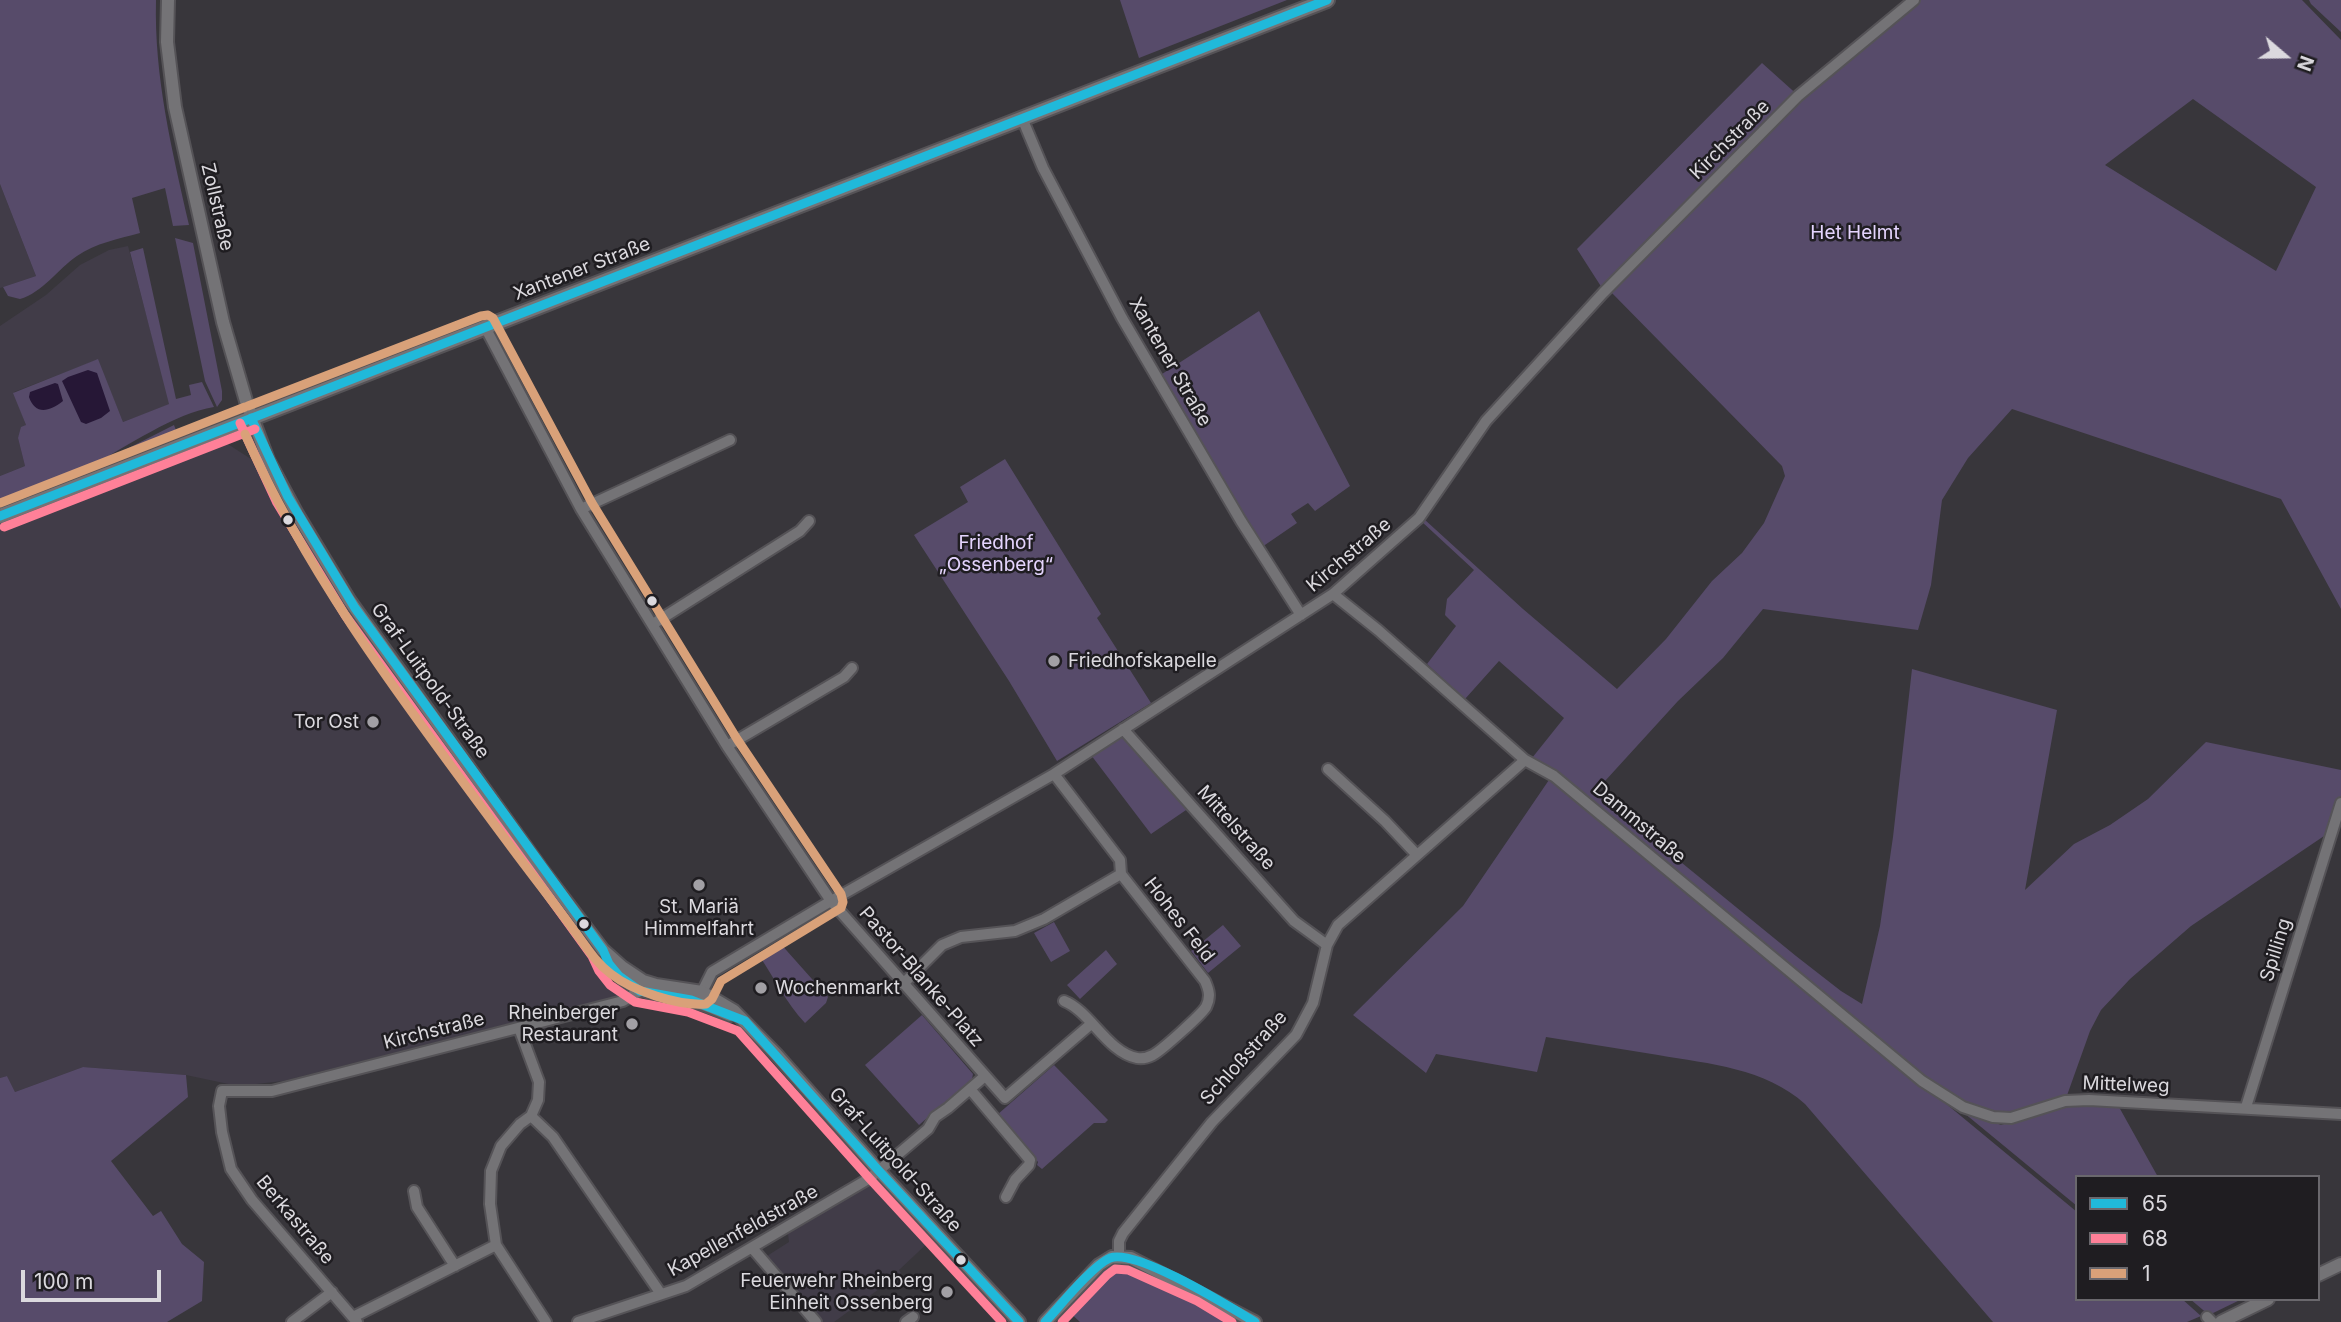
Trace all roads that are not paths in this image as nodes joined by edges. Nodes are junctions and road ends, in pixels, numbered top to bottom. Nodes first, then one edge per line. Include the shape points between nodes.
1 (168, 0) edge
2 (1327, 0) edge
3 (1914, 0) edge
4 (1022, 118) junction
5 (485, 327) junction
6 (251, 418) junction
7 (730, 440) dead end
8 (581, 509) junction
9 (0, 516) edge
10 (808, 521) dead end
11 (1333, 594) junction
12 (1301, 615) junction
13 (653, 624) junction
14 (852, 668) dead end
15 (1124, 729) junction
16 (727, 746) junction
17 (1525, 760) junction
18 (1328, 769) dead end
19 (1054, 774) junction
20 (2341, 803) edge
21 (1416, 854) junction
22 (1121, 874) junction
23 (831, 901) junction
24 (1327, 945) junction
25 (903, 984) junction
26 (642, 986) junction
27 (699, 997) junction
28 (1064, 1002) dead end
29 (1091, 1024) junction
30 (519, 1028) junction
31 (985, 1076) junction
32 (1922, 1082) joint
33 (970, 1089) junction
34 (222, 1091) joint
35 (2246, 1107) junction
36 (2341, 1114) edge
37 (531, 1116) junction
38 (878, 1171) junction
39 (414, 1192) dead end
40 (1006, 1197) dead end
41 (496, 1245) junction
42 (753, 1249) junction
43 (1119, 1256) junction
44 (2341, 1264) edge
45 (455, 1266) junction
46 (2320, 1274) edge
47 (332, 1292) junction
48 (661, 1294) junction
49 (2264, 1301) edge
50 (355, 1320) edge
51 (292, 1322) edge
52 (546, 1322) edge
53 (578, 1322) edge
54 (816, 1322) edge
55 (1019, 1322) edge
56 (1045, 1322) edge
57 (1255, 1322) edge
58 (2221, 1322) edge

1 - 6 street, Zollstraße via 167,42 175,107 223,322
2 - 4 main road, Xantener Straße
3 - 11 street, Kirchstraße via 1798,96 1603,293 1486,421 1419,518
4 - 5 main road, Xantener Straße
4 - 12 street, Xantener Straße via 1043,168 1122,318
5 - 6 main road, Xantener Straße
5 - 8 street, Pastor-Blanke-Platz
6 - 9 main road, Xantener Straße
6 - 26 street, Graf-Luitpold-Straße via 278,479 349,600 603,950
7 - 8 street
8 - 13 street, Pastor-Blanke-Platz
10 - 13 street via 800,531
11 - 12 street, Kirchstraße
11 - 17 street, Dammstraße
12 - 15 street, Kirchstraße
13 - 16 street, Pastor-Blanke-Platz
14 - 16 street
15 - 19 street, Kirchstraße
15 - 24 street, Mittelstraße via 1294,921
16 - 23 street, Pastor-Blanke-Platz
17 - 21 street, Schloßstraße
17 - 32 street, Dammstraße via 1554,776
18 - 21 street
19 - 22 street, Hohes Feld via 1120,860
19 - 23 street, Kirchstraße
20 - 35 street, Spilling
21 - 24 street, Schloßstraße via 1338,925
22 - 25 street via 1016,931 961,937 942,945
22 - 29 street, Hohes Feld via 1210,991 1198,1016 1154,1055 1144,1058 1127,1053
23 - 25 street, Pastor-Blanke-Platz
23 - 27 street, Kirchstraße via 712,972
24 - 43 street, Schloßstraße via 1312,1003 1296,1035 1212,1122 1131,1223 1119,1241
25 - 31 street, Pastor-Blanke-Platz
26 - 27 street, Graf-Luitpold-Straße via 656,985
26 - 30 street, Kirchstraße via 623,1001
27 - 38 street, Graf-Luitpold-Straße via 729,1007 745,1021
28 - 29 street, Hohes Feld
29 - 31 street, Pastor-Blanke-Platz via 1005,1098
30 - 34 street, Kirchstraße via 272,1091
30 - 37 street via 539,1082
31 - 33 street, Pastor-Blanke-Platz
32 - 35 street, Mittelweg via 1963,1107 1993,1117 2011,1118 2065,1101
33 - 38 street, Pastor-Blanke-Platz
33 - 40 street via 1030,1160
34 - 47 street, Berkastraße via 220,1119 232,1169 252,1200
35 - 36 street, Mittelweg
37 - 41 street via 501,1146 491,1171
37 - 48 street via 553,1137
38 - 42 street, Kapellenfeldstraße
38 - 55 street, Graf-Luitpold-Straße
39 - 45 street via 417,1208
41 - 45 street
41 - 52 street
42 - 48 street, Kapellenfeldstraße via 686,1286
42 - 54 street
43 - 56 street via 1099,1265
43 - 57 street
44 - 46 street
45 - 50 street
47 - 50 street, Berkastraße
47 - 51 street
48 - 53 street, Kapellenfeldstraße
49 - 58 street

